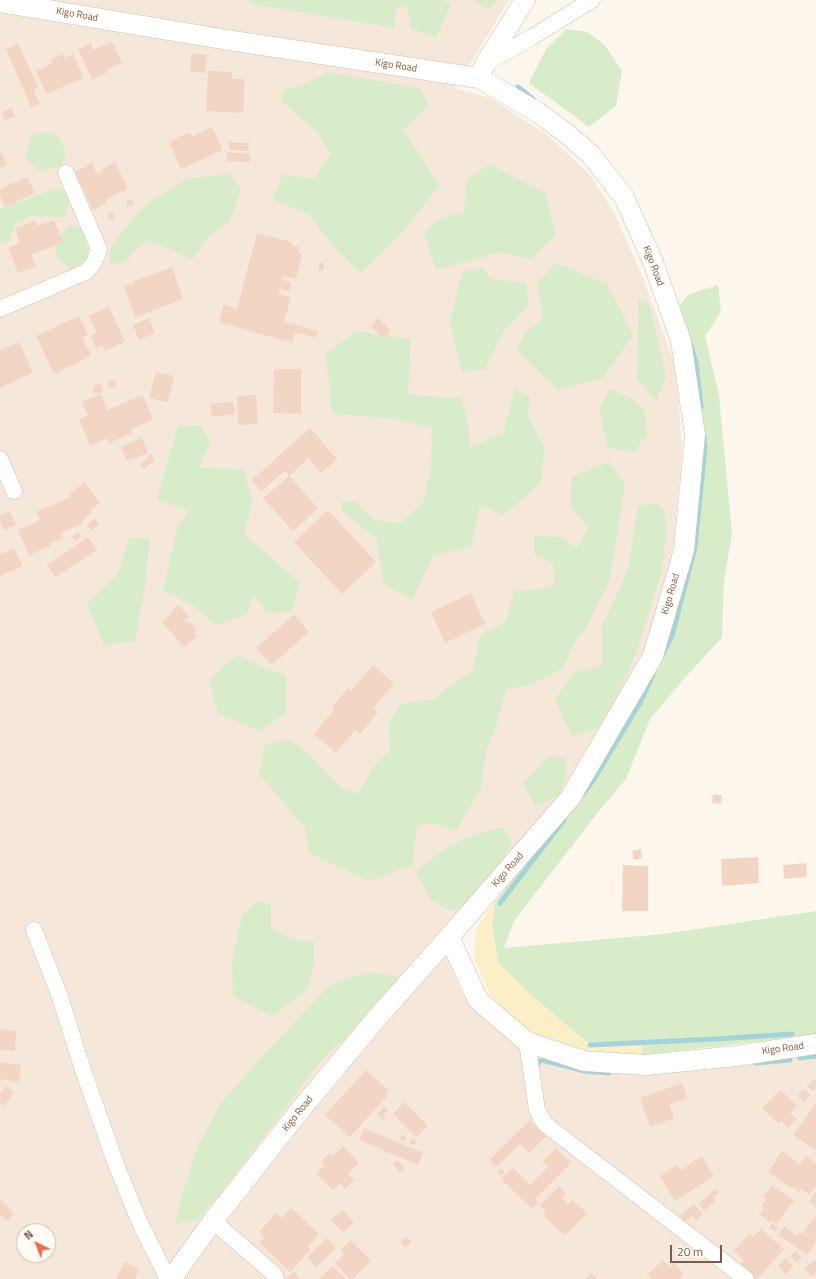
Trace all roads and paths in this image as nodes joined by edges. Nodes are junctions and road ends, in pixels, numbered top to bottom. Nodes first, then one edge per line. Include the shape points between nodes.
1 (525, 0) edge
2 (592, 0) edge
3 (0, 2) edge
4 (482, 71) junction
5 (66, 173) dead end
6 (0, 309) edge
7 (0, 459) edge
8 (14, 491) dead end
9 (34, 930) dead end
10 (449, 937) junction
11 (527, 1042) junction
12 (816, 1044) edge
13 (213, 1221) junction
14 (741, 1277) edge
15 (168, 1279) edge
16 (171, 1279) edge
17 (276, 1279) edge

1 - 4 street
2 - 4 street
3 - 4 street, Kigo Road via 234,41
4 - 10 street, Kigo Road via 591,155 624,197 653,262 681,341 695,435 684,550 653,656 570,798
5 - 6 street via 99,249 94,263 86,272
7 - 8 street
9 - 15 street via 59,994 117,1167 141,1225
10 - 11 street, Kigo Road via 478,1000
10 - 13 street, Kigo Road via 297,1114
11 - 12 street, Kigo Road via 584,1061 646,1065 736,1056
11 - 14 street via 537,1110 545,1124
13 - 16 street, Kigo Road
13 - 17 street via 273,1272

